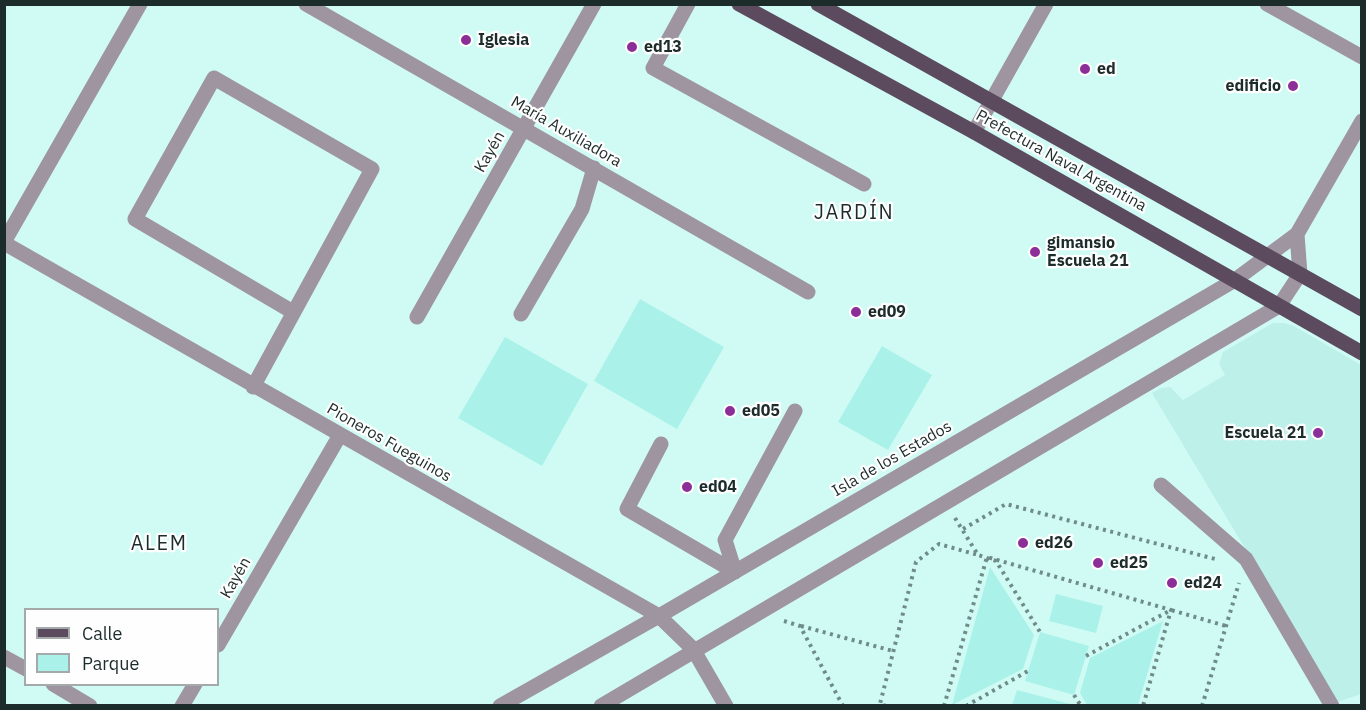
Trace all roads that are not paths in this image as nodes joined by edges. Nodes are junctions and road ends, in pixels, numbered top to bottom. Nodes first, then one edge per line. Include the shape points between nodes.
1 (140, 4) edge
2 (306, 4) edge
3 (594, 4) edge
4 (688, 4) edge
5 (740, 4) edge
6 (818, 4) edge
7 (1046, 4) edge
8 (1267, 4) edge
9 (1362, 57) edge
10 (992, 101) junction
11 (1362, 121) edge
12 (524, 129) junction
13 (974, 132) junction
14 (594, 168) junction
15 (864, 184) dead end
16 (1297, 234) junction
17 (4, 243) edge
18 (1265, 255) junction
19 (1300, 274) junction
20 (1234, 280) junction
21 (808, 292) dead end
22 (1279, 306) junction
23 (1362, 309) edge
24 (293, 312) junction
25 (521, 314) dead end
26 (417, 317) dead end
27 (1362, 353) edge
28 (253, 387) junction
29 (795, 411) dead end
30 (340, 435) junction
31 (661, 444) dead end
32 (1161, 485) dead end
33 (735, 572) junction
34 (659, 616) junction
35 (219, 643) edge
36 (693, 649) junction
37 (4, 657) edge
38 (24, 668) edge
39 (57, 686) edge
40 (194, 686) edge
41 (90, 705) edge
42 (182, 705) edge
43 (500, 705) edge
44 (601, 705) edge
45 (726, 705) edge
46 (1332, 705) edge

1 - 17 street
2 - 12 street, María Auxiliadora
3 - 12 street, Kayén
4 - 15 street via 653,68
5 - 13 main road, Prefectura Naval Argentina
6 - 10 main road, Prefectura Naval Argentina
7 - 10 street
8 - 9 street
10 - 13 street
10 - 18 main road, Prefectura Naval Argentina
11 - 16 street, Isla de los Estados
12 - 14 street, María Auxiliadora
12 - 26 street, Kayén
13 - 20 main road, Prefectura Naval Argentina
14 - 21 street, María Auxiliadora
14 - 25 street via 582,208
16 - 18 street, Isla de los Estados
16 - 19 street
17 - 28 street, Pioneros Fueguinos
18 - 19 main road, Prefectura Naval Argentina
18 - 20 street, Isla de los Estados
19 - 22 street
19 - 23 main road, Prefectura Naval Argentina
20 - 22 main road, Prefectura Naval Argentina
20 - 33 street, Isla de los Estados
22 - 27 main road, Prefectura Naval Argentina
22 - 36 street
24 - 24 street via 372,169 214,78 135,219
24 - 28 street
28 - 30 street, Pioneros Fueguinos
29 - 33 street via 725,540
30 - 34 street, Pioneros Fueguinos
30 - 35 street, Kayén
31 - 33 street via 627,509
32 - 46 street via 1245,563
33 - 34 street, Isla de los Estados
34 - 36 street, Pioneros Fueguinos
34 - 43 street, Isla de los Estados
36 - 44 street
36 - 45 street, Pioneros Fueguinos
37 - 38 street
39 - 41 street
40 - 42 street

